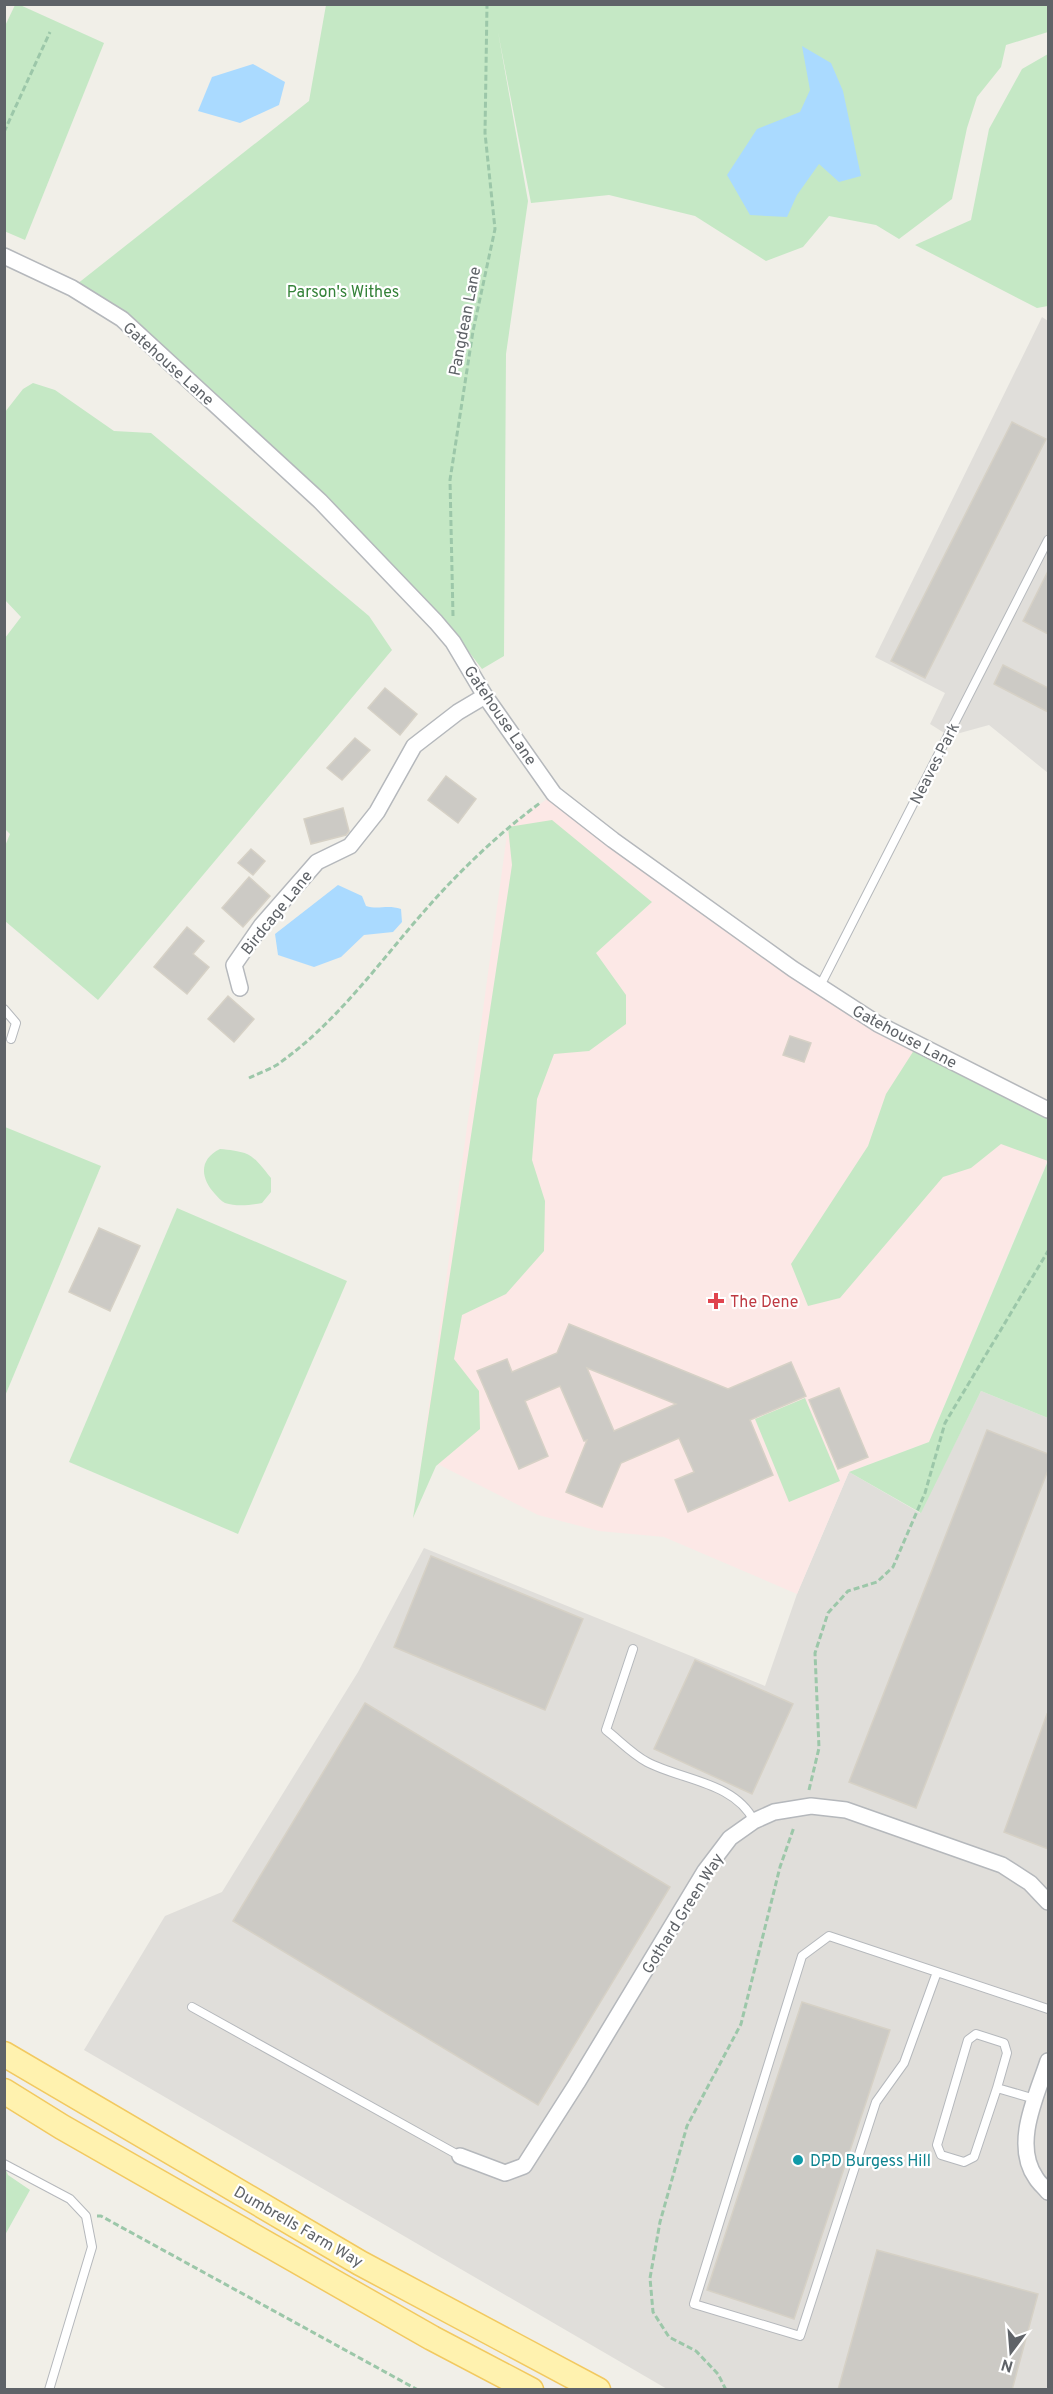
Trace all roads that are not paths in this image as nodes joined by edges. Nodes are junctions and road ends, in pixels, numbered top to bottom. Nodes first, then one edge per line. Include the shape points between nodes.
1 (4, 256) edge
2 (1048, 540) edge
3 (485, 696) junction
4 (820, 986) junction
5 (240, 988) dead end
6 (4, 1009) edge
7 (11, 1038) dead end
8 (1048, 1110) edge
9 (633, 1649) dead end
10 (754, 1821) junction
11 (1048, 1902) edge
12 (937, 1972) junction
13 (192, 2007) dead end
14 (1048, 2009) edge
15 (4, 2054) edge
16 (1048, 2061) edge
17 (996, 2088) junction
18 (4, 2091) edge
19 (1035, 2099) junction
20 (460, 2156) joint
21 (4, 2164) edge
22 (1048, 2192) edge
23 (49, 2390) edge
24 (531, 2390) edge
25 (598, 2390) edge

1 - 3 street, Gatehouse Lane via 72,288 122,319 320,501 453,642
2 - 4 lane, Neaves Park
3 - 4 street, Gatehouse Lane via 554,794
3 - 5 street, Birdcage Lane via 414,746 377,812 350,846 317,862 261,926 234,965
4 - 8 street, Gatehouse Lane via 878,1024
6 - 7 lane via 16,1023
9 - 10 lane via 606,1730 646,1761 731,1795 748,1808
10 - 11 street, Gothard Green Way via 774,1812 811,1806 846,1810 1002,1865 1030,1883
10 - 20 street, Gothard Green Way via 730,1838 705,1870 524,2166 505,2173
12 - 12 lane via 829,1936 802,1956 694,2304 800,2336 876,2102 904,2063
12 - 14 lane
13 - 20 lane
15 - 25 main road, Dumbrells Farm Way via 360,2263
16 - 19 street
17 - 17 lane via 1007,2053 1004,2043 976,2034 968,2040 937,2145 941,2154 964,2162 974,2157
17 - 19 lane
18 - 24 main road, Dumbrells Farm Way via 432,2338
19 - 22 street via 1025,2149 1035,2177
21 - 23 lane via 70,2199 86,2216 92,2247

